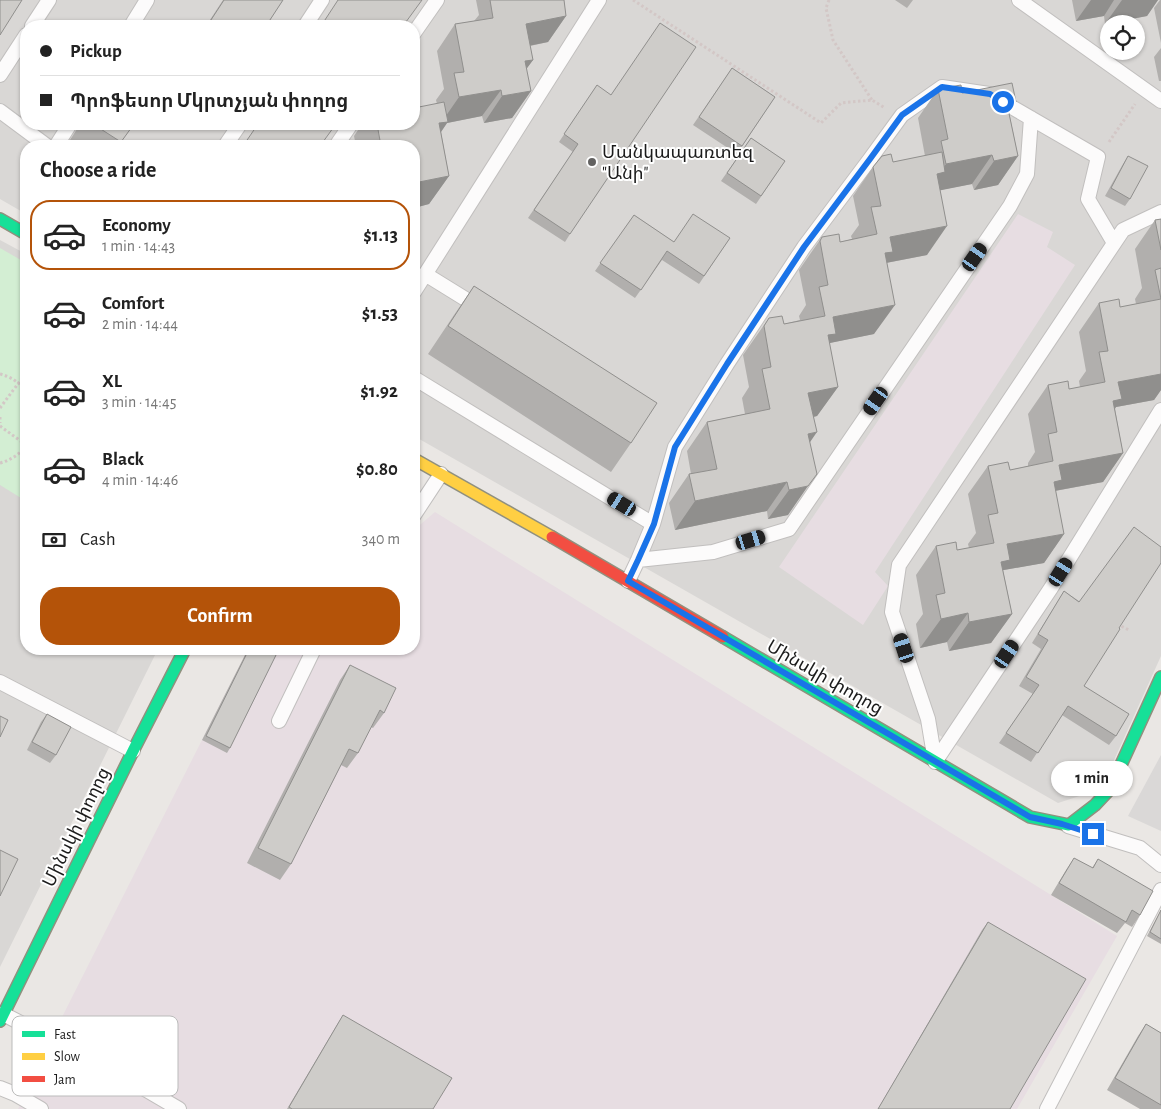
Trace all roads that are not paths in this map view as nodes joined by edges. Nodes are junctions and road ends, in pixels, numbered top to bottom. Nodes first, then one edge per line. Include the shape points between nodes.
1 (49, 0) edge
2 (147, 0) edge
3 (322, 0) edge
4 (437, 0) edge
5 (599, 0) edge
6 (1019, 0) edge
7 (36, 20) edge
8 (135, 20) edge
9 (309, 20) edge
10 (420, 24) edge
11 (20, 44) edge
12 (0, 75) edge
13 (1161, 101) edge
14 (0, 110) edge
15 (1031, 118) junction
16 (20, 125) edge
17 (26, 130) edge
18 (39, 140) edge
19 (1161, 212) edge
20 (0, 219) edge
21 (20, 231) edge
22 (1114, 243) junction
23 (425, 274) junction
24 (420, 282) edge
25 (490, 315) edge
26 (420, 382) edge
27 (1161, 410) edge
28 (420, 462) edge
29 (441, 474) junction
30 (420, 506) edge
31 (654, 524) junction
32 (638, 560) junction
33 (628, 581) junction
34 (183, 655) edge
35 (311, 655) edge
36 (1161, 677) edge
37 (0, 682) edge
38 (279, 721) dead end
39 (133, 751) junction
40 (935, 762) junction
41 (1062, 824) junction
42 (1161, 865) edge
43 (1161, 890) edge
44 (2, 1017) edge
45 (0, 1088) edge
46 (12, 1093) edge
47 (18, 1096) edge
48 (157, 1096) edge
49 (41, 1109) edge
50 (179, 1109) edge
51 (1046, 1109) edge

1 - 7 lane
2 - 8 lane
3 - 9 lane
4 - 10 lane
5 - 23 lane
6 - 13 lane
11 - 12 lane
14 - 16 lane
15 - 22 lane via 1098,157 1088,199
15 - 31 lane via 990,94 942,87 900,117 804,247 675,447
15 - 32 lane via 1027,174 1010,206 789,529 713,552
17 - 18 lane
19 - 22 lane via 1123,230
20 - 21 main road
22 - 40 lane via 899,565 892,612 928,720
23 - 24 lane
23 - 25 lane
26 - 31 lane
27 - 40 lane via 1051,588
28 - 29 main road, Մինսկի փողոց
29 - 30 lane
29 - 33 main road, Մինսկի փողոց
31 - 32 lane
32 - 33 lane
33 - 40 main road, Մինսկի փողոց
34 - 39 main road, Մինսկի փողոց
35 - 38 lane
36 - 41 main road via 1110,789 1076,820 1069,825
37 - 39 lane
39 - 44 main road, Մինսկի փողոց
40 - 41 main road, Մինսկի փողոց via 1030,817
41 - 42 lane via 1140,848
43 - 51 lane
45 - 46 lane
47 - 49 lane
48 - 50 lane

